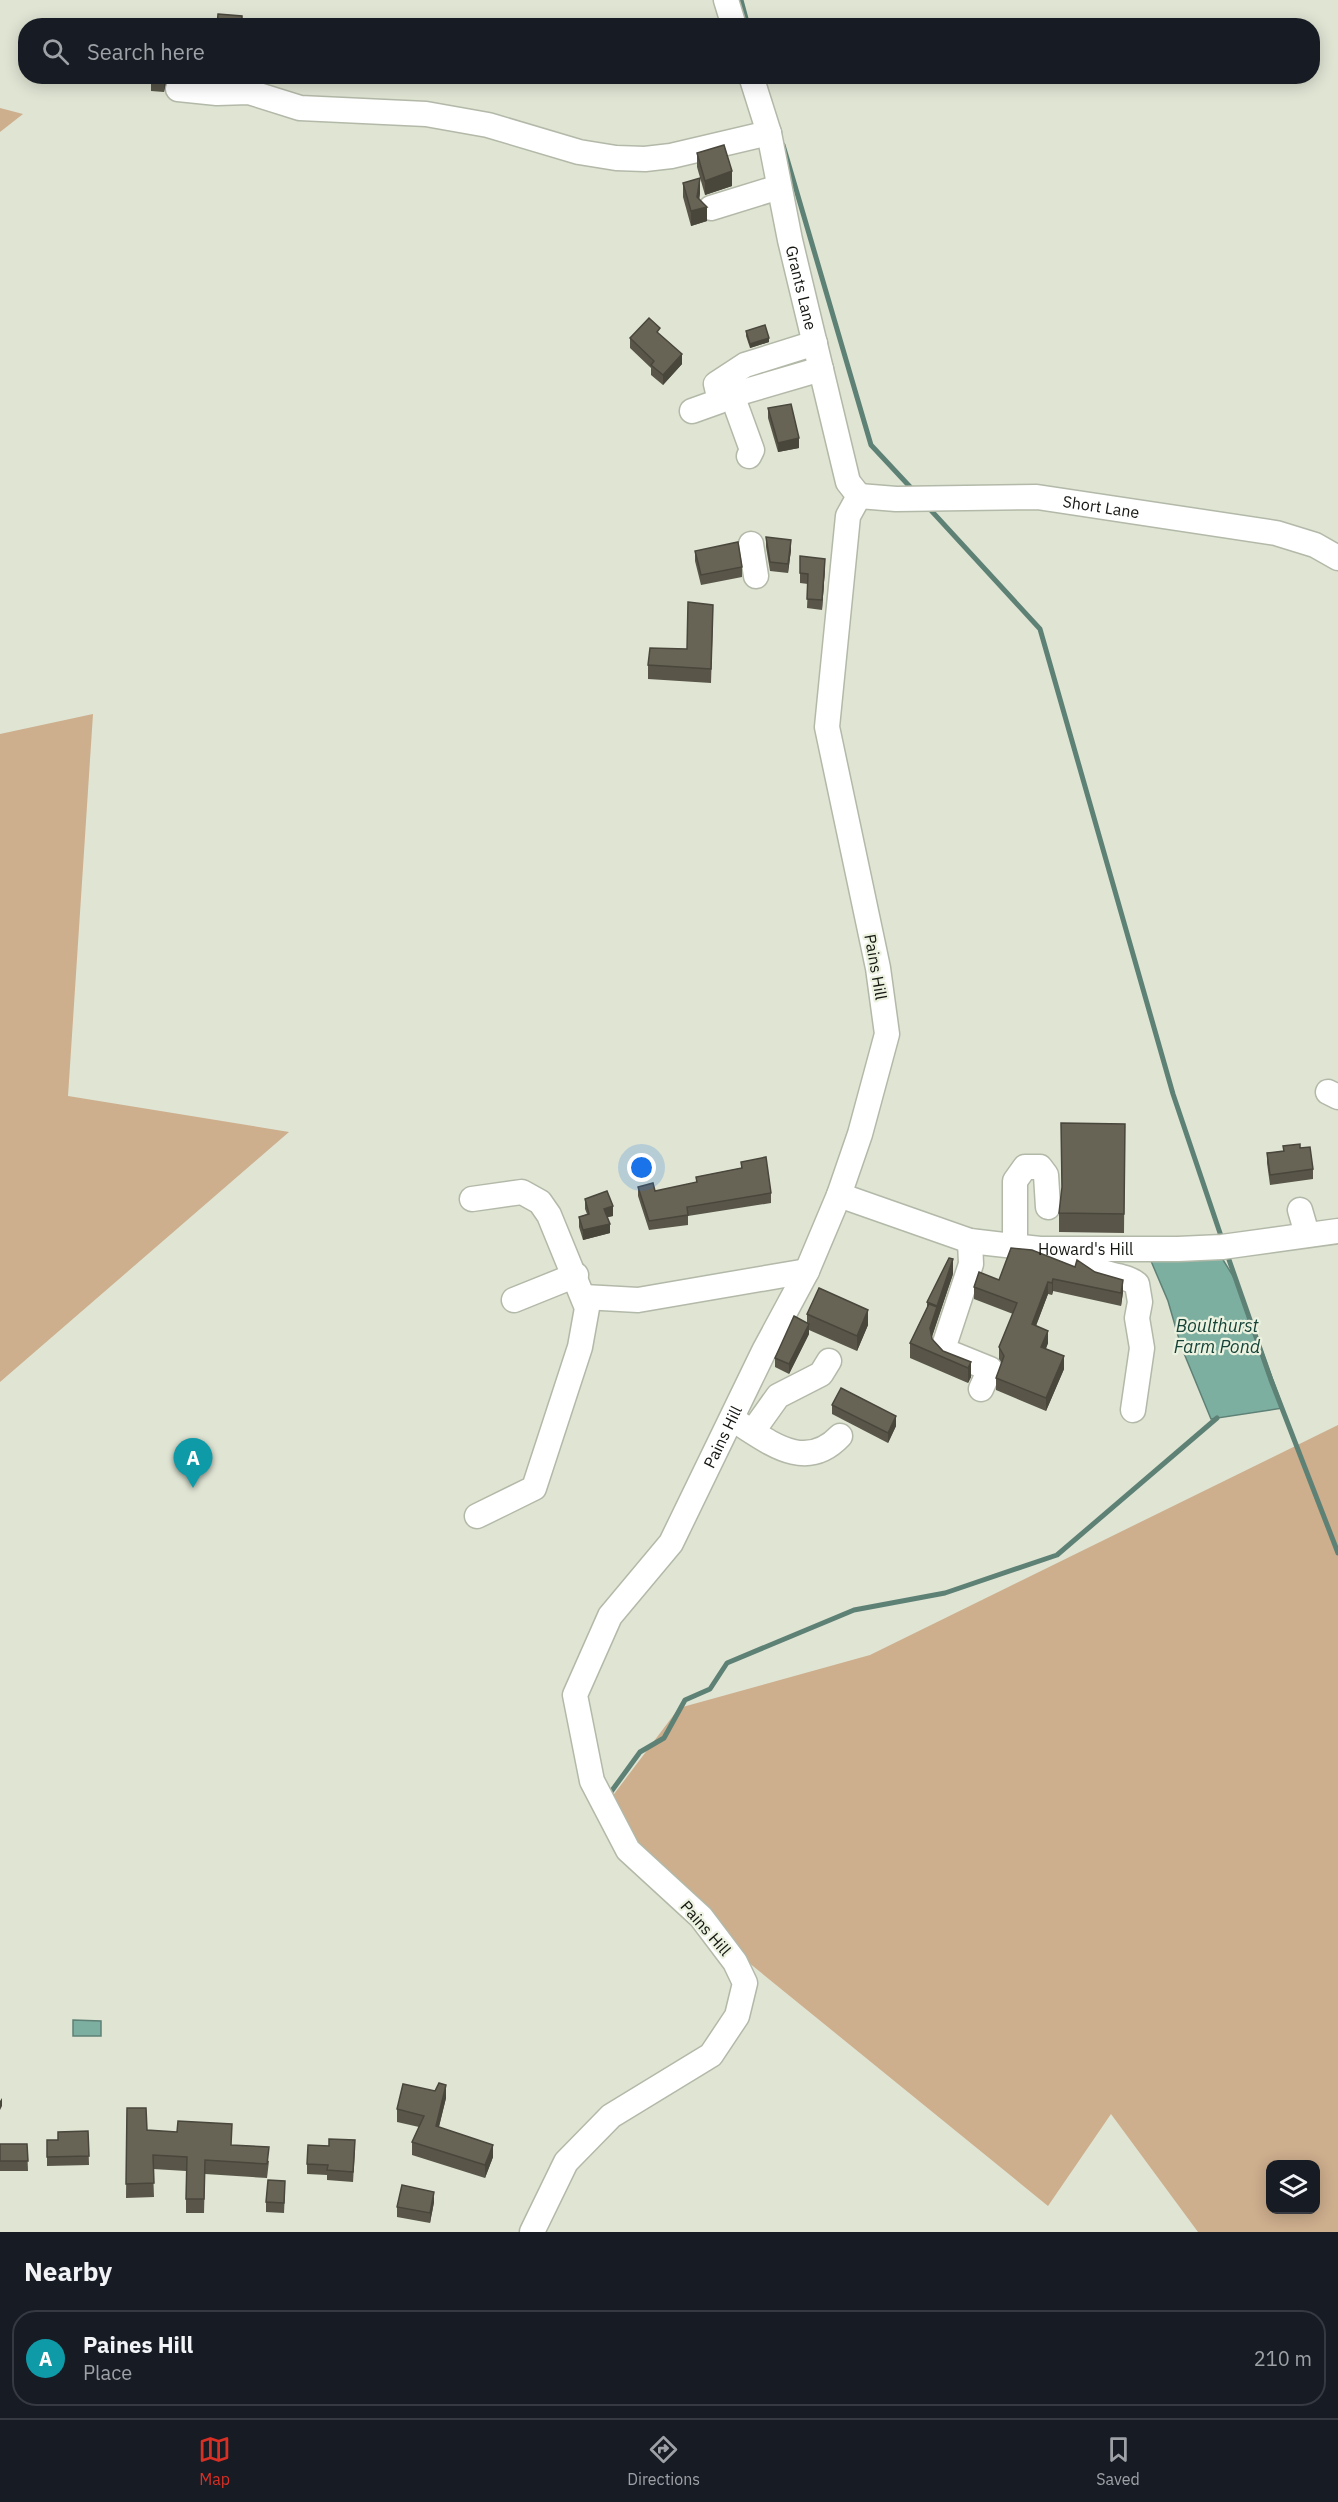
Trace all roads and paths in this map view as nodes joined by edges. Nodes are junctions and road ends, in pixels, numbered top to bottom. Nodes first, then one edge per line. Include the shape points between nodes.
1 (726, 0) edge
2 (732, 18) edge
3 (754, 84) edge
4 (178, 88) dead end
5 (769, 133) junction
6 (779, 187) junction
7 (711, 208) dead end
8 (815, 343) junction
9 (821, 369) junction
10 (692, 411) dead end
11 (749, 456) dead end
12 (859, 496) junction
13 (751, 544) dead end
14 (1338, 558) edge
15 (756, 576) dead end
16 (839, 1195) junction
17 (472, 1199) dead end
18 (1048, 1207) dead end
19 (1299, 1210) dead end
20 (1338, 1231) edge
21 (1306, 1234) junction
22 (970, 1241) junction
23 (1015, 1246) junction
24 (1065, 1250) junction
25 (807, 1271) junction
26 (580, 1286) junction
27 (514, 1300) dead end
28 (829, 1361) dead end
29 (981, 1389) dead end
30 (1133, 1410) dead end
31 (732, 1419) junction
32 (753, 1431) junction
33 (840, 1436) dead end
34 (477, 1516) dead end
35 (532, 2232) edge

1 - 2 street
3 - 5 street, Grants Lane
4 - 5 street via 249,92 300,108 426,114 488,125 579,152 616,158 671,156
5 - 6 street, Grants Lane
6 - 7 street
6 - 8 street, Grants Lane
8 - 9 street, Grants Lane
8 - 10 street via 745,365 716,384 720,401
9 - 11 street via 732,395 752,450
9 - 12 street, Grants Lane via 848,482
12 - 14 street, Short Lane via 1037,497 1276,533 1315,545
12 - 16 street, Pains Hill via 848,516 827,727 878,968 887,1034
13 - 15 street
16 - 22 street, Howard's Hill
16 - 25 street, Pains Hill
17 - 26 street via 522,1192 540,1202
18 - 23 street via 1046,1175 1040,1167 1025,1167 1015,1181
19 - 21 street
20 - 21 street, Howard's Hill
21 - 24 street, Howard's Hill via 1222,1247
22 - 23 street, Howard's Hill
22 - 29 street via 971,1264 944,1346 948,1352 990,1369
23 - 24 street, Howard's Hill
24 - 30 street via 1083,1257 1101,1271 1137,1284 1142,1348
25 - 26 street via 638,1300
25 - 31 street, Pains Hill
26 - 27 street
26 - 34 street via 587,1308 580,1347 534,1488
28 - 32 street via 816,1377 778,1396
31 - 32 street
31 - 35 street, Pains Hill via 671,1543 610,1616 575,1695 592,1781 628,1850 701,1917 735,1962 745,1983 737,2016 711,2055 611,2116 566,2162
32 - 33 street via 802,1455 822,1450

